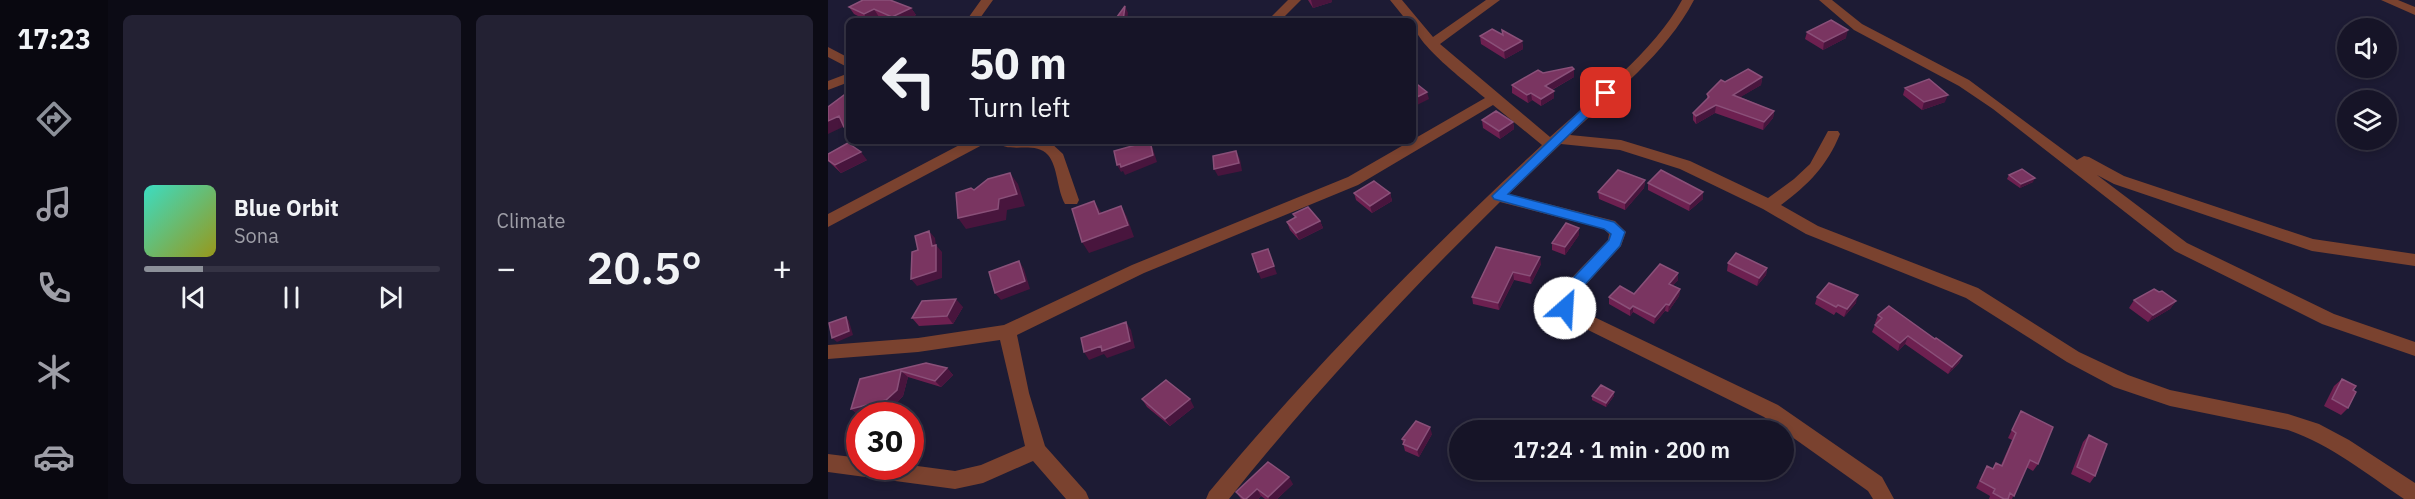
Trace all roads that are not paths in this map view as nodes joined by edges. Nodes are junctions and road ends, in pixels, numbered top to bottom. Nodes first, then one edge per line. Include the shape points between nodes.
1 (987, 0) edge
2 (1295, 0) edge
3 (1396, 0) edge
4 (1494, 0) edge
5 (1688, 0) edge
6 (1825, 0) edge
7 (2387, 0) edge
8 (2415, 11) edge
9 (974, 18) edge
10 (1276, 18) edge
11 (1411, 18) edge
12 (1416, 24) edge
13 (1432, 44) junction
14 (828, 51) edge
15 (846, 62) edge
16 (846, 78) edge
17 (828, 86) edge
18 (1494, 99) junction
19 (2034, 133) junction
20 (1833, 134) dead end
21 (1554, 142) junction
22 (973, 144) edge
23 (1043, 144) edge
24 (1498, 196) junction
25 (1071, 200) dead end
26 (1769, 205) junction
27 (828, 221) edge
28 (2415, 260) edge
29 (1007, 332) junction
30 (2415, 349) edge
31 (828, 352) edge
32 (1036, 450) junction
33 (828, 463) edge
34 (2415, 495) edge
35 (1079, 499) edge
36 (1216, 499) edge
37 (1884, 499) edge

1 - 9 street
2 - 10 street
3 - 11 street
4 - 13 street
5 - 21 street via 1668,33
6 - 19 street via 1858,27 1964,83
7 - 8 street
12 - 13 street
13 - 18 street
14 - 15 street
16 - 17 street
18 - 21 street
18 - 29 street via 1353,181 1138,269
19 - 28 street via 2119,180 2209,212 2312,245
19 - 30 street via 2181,247 2328,319
20 - 26 street via 1824,159 1806,178
21 - 24 street
21 - 26 street via 1611,143 1648,153 1685,165
22 - 27 street
23 - 25 street via 1056,154
24 - 36 street via 1344,348
24 - 37 street via 1609,225 1618,232 1615,242 1564,297 1565,308 1771,411 1875,484
26 - 34 street via 1849,247 1972,293 2073,357 2121,381 2170,398 2312,430
29 - 31 street via 918,345
29 - 32 street
32 - 33 street via 983,474 955,480
32 - 35 street

